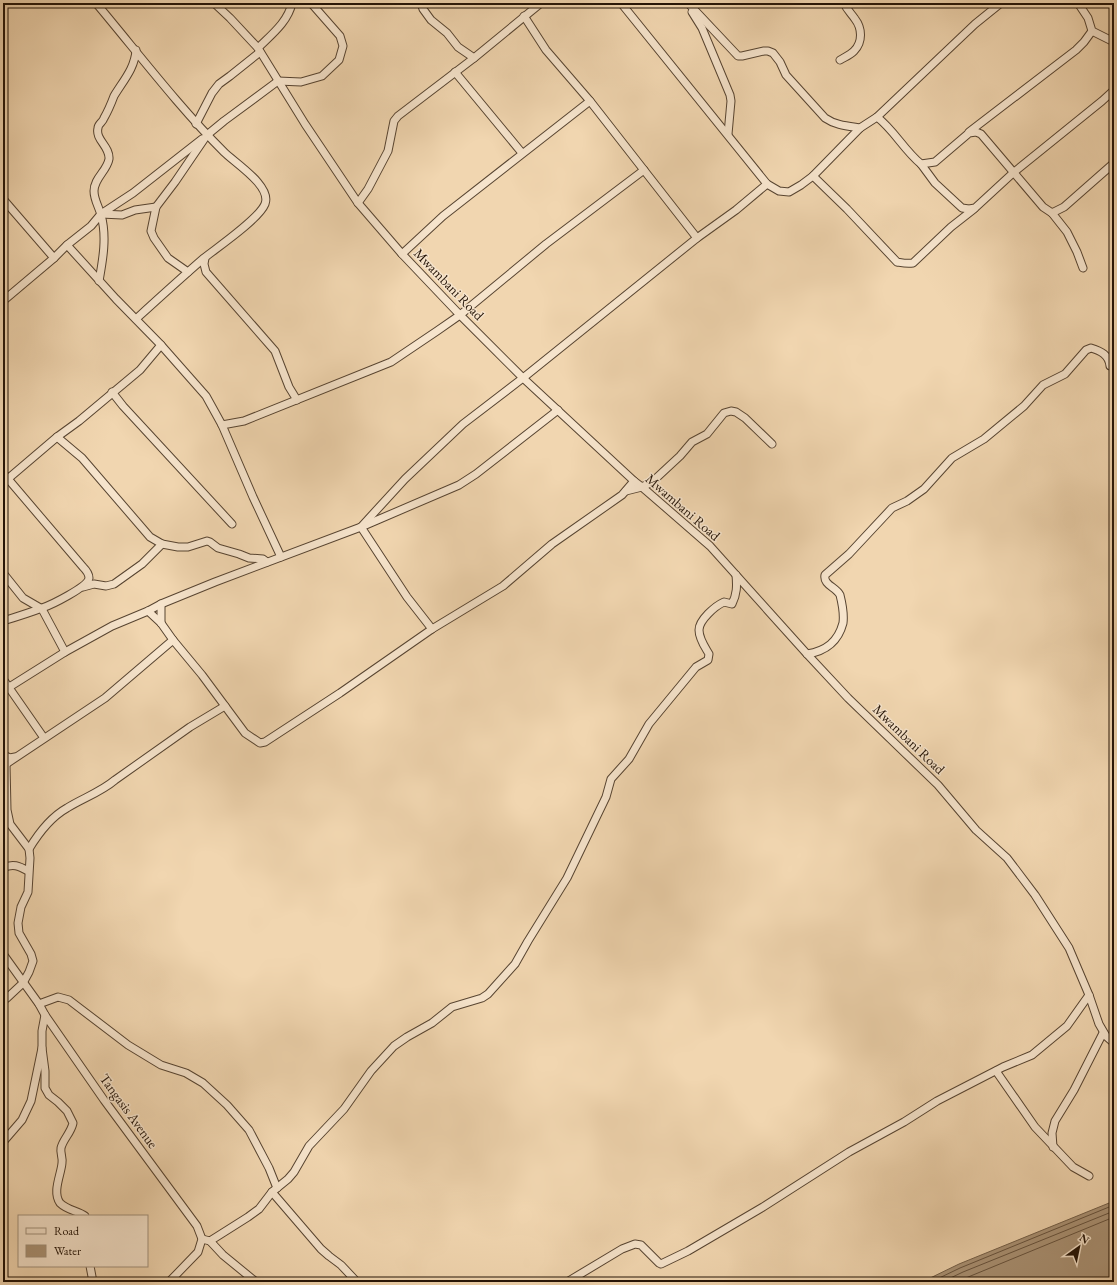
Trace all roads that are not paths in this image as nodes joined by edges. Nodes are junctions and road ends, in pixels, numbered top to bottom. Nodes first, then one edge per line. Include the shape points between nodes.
1 (96, 3) edge
2 (214, 3) edge
3 (292, 3) edge
4 (311, 3) edge
5 (421, 3) edge
6 (541, 3) edge
7 (621, 3) edge
8 (688, 3) edge
9 (844, 3) edge
10 (1001, 3) edge
11 (1078, 3) edge
12 (524, 16) junction
13 (1092, 31) junction
14 (1114, 42) edge
15 (136, 50) junction
16 (259, 50) junction
17 (474, 58) junction
18 (840, 60) dead end
19 (455, 72) junction
20 (278, 81) junction
21 (1114, 90) edge
22 (590, 101) junction
23 (876, 117) junction
24 (196, 124) junction
25 (860, 128) junction
26 (969, 133) junction
27 (728, 134) junction
28 (207, 135) junction
29 (522, 153) junction
30 (1114, 163) edge
31 (921, 164) junction
32 (644, 170) junction
33 (1013, 173) junction
34 (813, 176) junction
35 (767, 184) junction
36 (3, 199) edge
37 (358, 203) junction
38 (156, 207) junction
39 (974, 208) junction
40 (1052, 213) junction
41 (101, 214) junction
42 (697, 238) junction
43 (68, 245) junction
44 (402, 254) junction
45 (54, 258) junction
46 (205, 258) junction
47 (1083, 268) dead end
48 (188, 272) junction
49 (100, 281) junction
50 (3, 300) edge
51 (460, 315) junction
52 (136, 319) junction
53 (161, 344) junction
54 (1114, 367) edge
55 (523, 378) junction
56 (112, 392) junction
57 (297, 400) junction
58 (558, 410) junction
59 (222, 425) junction
60 (57, 436) junction
61 (772, 444) dead end
62 (5, 478) edge
63 (634, 481) junction
64 (642, 487) junction
65 (626, 491) junction
66 (232, 524) dead end
67 (361, 527) junction
68 (162, 544) junction
69 (281, 557) junction
70 (267, 562) junction
71 (3, 573) edge
72 (736, 575) junction
73 (81, 588) junction
74 (160, 604) junction
75 (42, 609) junction
76 (148, 611) junction
77 (3, 621) edge
78 (161, 623) junction
79 (432, 629) junction
80 (173, 640) junction
81 (65, 652) junction
82 (807, 654) junction
83 (3, 679) edge
84 (6, 690) edge
85 (225, 706) junction
86 (44, 738) junction
87 (3, 755) edge
88 (15, 757) junction
89 (5, 765) edge
90 (29, 849) junction
91 (3, 868) edge
92 (28, 871) junction
93 (3, 954) edge
94 (23, 983) junction
95 (1089, 995) junction
96 (3, 1001) edge
97 (39, 1004) junction
98 (45, 1015) junction
99 (1103, 1032) junction
100 (1114, 1043) edge
101 (42, 1048) junction
102 (996, 1071) junction
103 (3, 1142) edge
104 (1053, 1147) junction
105 (1090, 1176) dead end
106 (274, 1190) junction
107 (83, 1215) edge
108 (202, 1239) junction
109 (210, 1241) junction
110 (90, 1267) edge
111 (93, 1282) edge
112 (169, 1282) edge
113 (256, 1282) edge
114 (357, 1282) edge
115 (567, 1282) edge

1 - 15 street
2 - 16 street, Mwambani Road
3 - 16 street via 287,16
4 - 20 street via 340,36 342,46 339,60 322,76 301,82
5 - 17 street via 431,20 447,33 458,48
6 - 12 street
7 - 27 street
8 - 25 street via 738,56 764,51 773,53 786,75 825,118 843,126
8 - 27 street via 702,28 730,95
9 - 18 street via 856,19 861,36 854,51
10 - 23 street via 975,24
11 - 13 street via 1088,18
12 - 17 street
12 - 22 street via 546,50
13 - 14 street
13 - 26 street via 1076,50
15 - 24 street
15 - 41 street via 130,71 97,129 106,146 109,160 94,190 95,201
16 - 20 street, Mwambani Road
16 - 24 street via 219,84
17 - 19 street
19 - 29 street
19 - 37 street via 394,121 388,152
20 - 28 street
20 - 37 street, Mwambani Road
21 - 33 street
22 - 29 street
22 - 32 street
23 - 25 street
23 - 31 street via 885,123
24 - 28 street
25 - 34 street
26 - 31 street via 935,162
26 - 33 street via 980,134
27 - 35 street
28 - 38 street
28 - 41 street via 133,193
28 - 46 street via 257,182 265,194 266,202 245,226
29 - 44 street via 443,216
30 - 40 street via 1064,207
31 - 39 street via 935,183 962,208
32 - 42 street
32 - 51 street via 546,244
33 - 39 street
33 - 40 street via 1043,207
34 - 35 street via 789,192 779,191
34 - 39 street via 900,263 913,263
35 - 42 street
36 - 45 street
37 - 44 street, Mwambani Road
38 - 41 street via 122,215
38 - 48 street via 151,231 154,238 168,258
40 - 47 street via 1067,232
41 - 43 street
41 - 49 street via 104,235
42 - 55 street
43 - 45 street
43 - 49 street
44 - 51 street, Mwambani Road
45 - 50 street
46 - 48 street
46 - 57 street via 206,272 275,351
48 - 52 street
49 - 52 street
51 - 55 street, Mwambani Road
51 - 57 street via 391,362
52 - 53 street
53 - 56 street via 140,370
53 - 59 street via 206,396
54 - 82 street via 1110,366 1110,360 1103,352 1091,348 1086,350 1065,374 1043,385 1024,406 984,439 952,458 924,489 892,508 825,575 826,582 839,592 843,623 832,644
55 - 58 street, Mwambani Road
55 - 67 street via 463,424 405,479
56 - 60 street via 79,421
56 - 66 street
57 - 59 street via 244,421
58 - 63 street, Mwambani Road
58 - 67 street via 459,485
59 - 69 street
60 - 62 street
60 - 68 street via 82,458 150,537
61 - 64 street via 736,412 724,413 707,434 692,442 652,482
62 - 73 street via 88,573 89,578
63 - 64 street, Mwambani Road
63 - 65 street
64 - 65 street
64 - 72 street, Mwambani Road via 710,546
65 - 79 street via 552,544 503,586
67 - 69 street
67 - 79 street via 407,597
68 - 70 street via 188,547 207,541 218,548
68 - 73 street via 142,564 114,584 94,584
69 - 70 street
70 - 74 street
71 - 75 street via 24,598
72 - 82 street, Mwambani Road
72 - 106 street via 737,587 732,604 724,602 716,606 700,627 704,648 709,654 708,660 696,668 649,724 629,759 611,779 606,797 567,878 516,964 488,994 452,1007 432,1023 394,1046 344,1109 309,1146 294,1172
73 - 75 street
74 - 76 street
74 - 78 street
75 - 77 street
75 - 81 street
76 - 78 street
76 - 81 street via 112,626
78 - 80 street
79 - 85 street via 265,742 260,743 245,733
80 - 85 street
80 - 86 street via 105,698
81 - 84 street
82 - 95 street, Mwambani Road via 848,698 938,785 976,830 1007,858 1035,895 1069,948
83 - 84 street
84 - 86 street
85 - 90 street via 190,727 106,788 59,813 35,838
86 - 88 street
87 - 88 street
88 - 89 street
89 - 90 street via 10,824
90 - 92 street
91 - 92 street via 18,865
92 - 94 street via 28,892 21,907 18,923 19,933 33,961
93 - 94 street, Tangasis Avenue
94 - 96 street
94 - 97 street, Tangasis Avenue
95 - 99 street, Mwambani Road
95 - 102 street via 1067,1026 1032,1055
97 - 98 street, Tangasis Avenue
97 - 106 street via 58,997 69,1000 128,1045 161,1065 186,1073 203,1083 249,1130 269,1168
98 - 101 street
98 - 108 street, Tangasis Avenue via 197,1226
99 - 100 street, Mwambani Road
99 - 104 street via 1074,1090 1055,1121 1052,1133
101 - 103 street via 31,1101 22,1120
101 - 107 street via 45,1088 67,1111 73,1123 72,1130 61,1147 63,1161 58,1198 61,1203
102 - 104 street via 1035,1127
102 - 115 street via 937,1101 849,1152 688,1251 661,1264 641,1245 635,1244
104 - 105 street via 1073,1167
106 - 109 street via 259,1209
106 - 114 street via 328,1256
108 - 109 street
108 - 112 street via 198,1252
109 - 113 street
110 - 111 street

